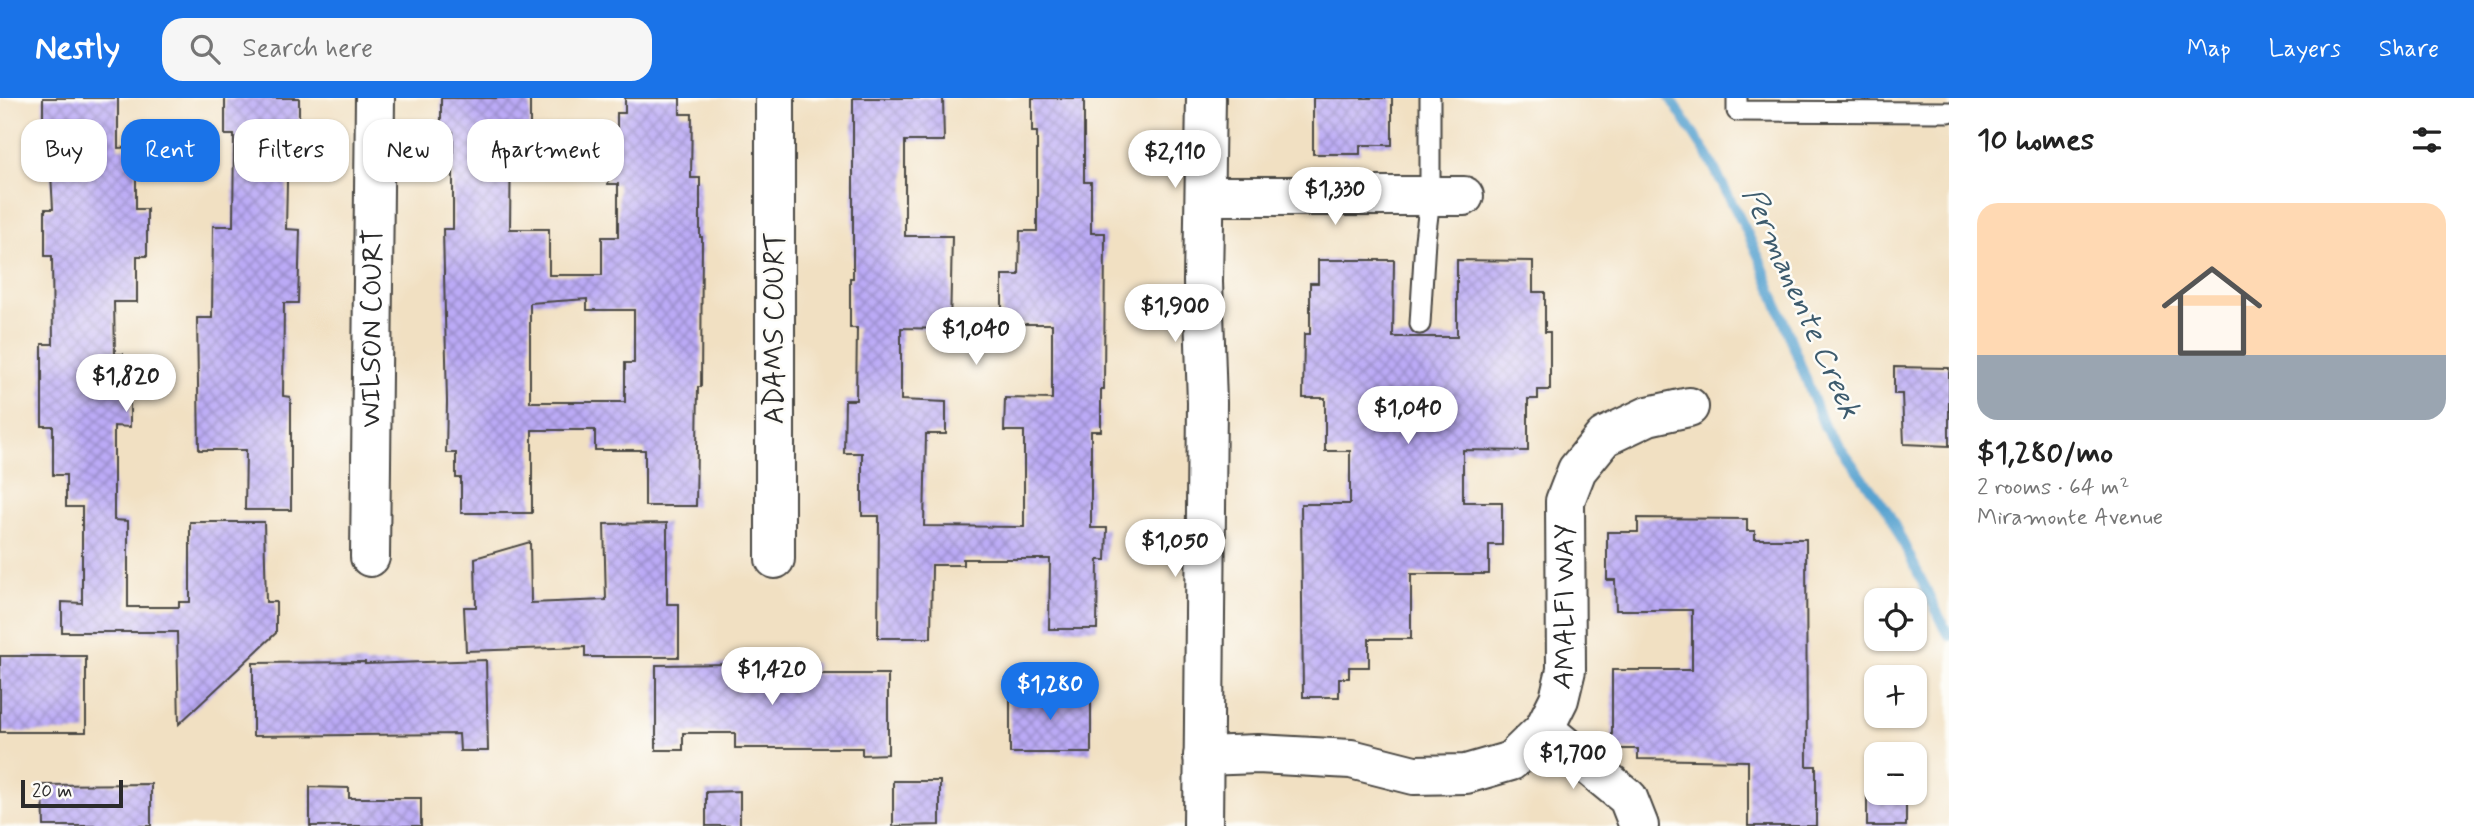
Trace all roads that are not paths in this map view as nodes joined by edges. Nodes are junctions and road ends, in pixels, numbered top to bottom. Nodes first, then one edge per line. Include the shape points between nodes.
1 (375, 98) edge
2 (775, 98) edge
3 (1206, 98) edge
4 (1430, 98) edge
5 (1737, 98) edge
6 (1949, 112) edge
7 (1205, 196) junction
8 (1447, 197) junction
9 (1420, 324) dead end
10 (1689, 407) dead end
11 (370, 557) dead end
12 (775, 559) dead end
13 (1544, 729) junction
14 (1203, 756) junction
15 (1203, 826) edge
16 (1639, 826) edge

1 - 11 street, WILSON COURT
2 - 12 street, ADAMS COURT
3 - 7 street
4 - 8 lane
5 - 6 lane via 1737,111
7 - 8 street
7 - 14 street
8 - 9 lane via 1425,240
10 - 13 street, AMALFI WAY via 1648,416 1604,437 1577,470 1564,501 1566,670 1559,699
13 - 14 street, AMALFI WAY via 1511,761 1466,774 1414,775 1351,760
13 - 16 street via 1628,798
14 - 15 street

